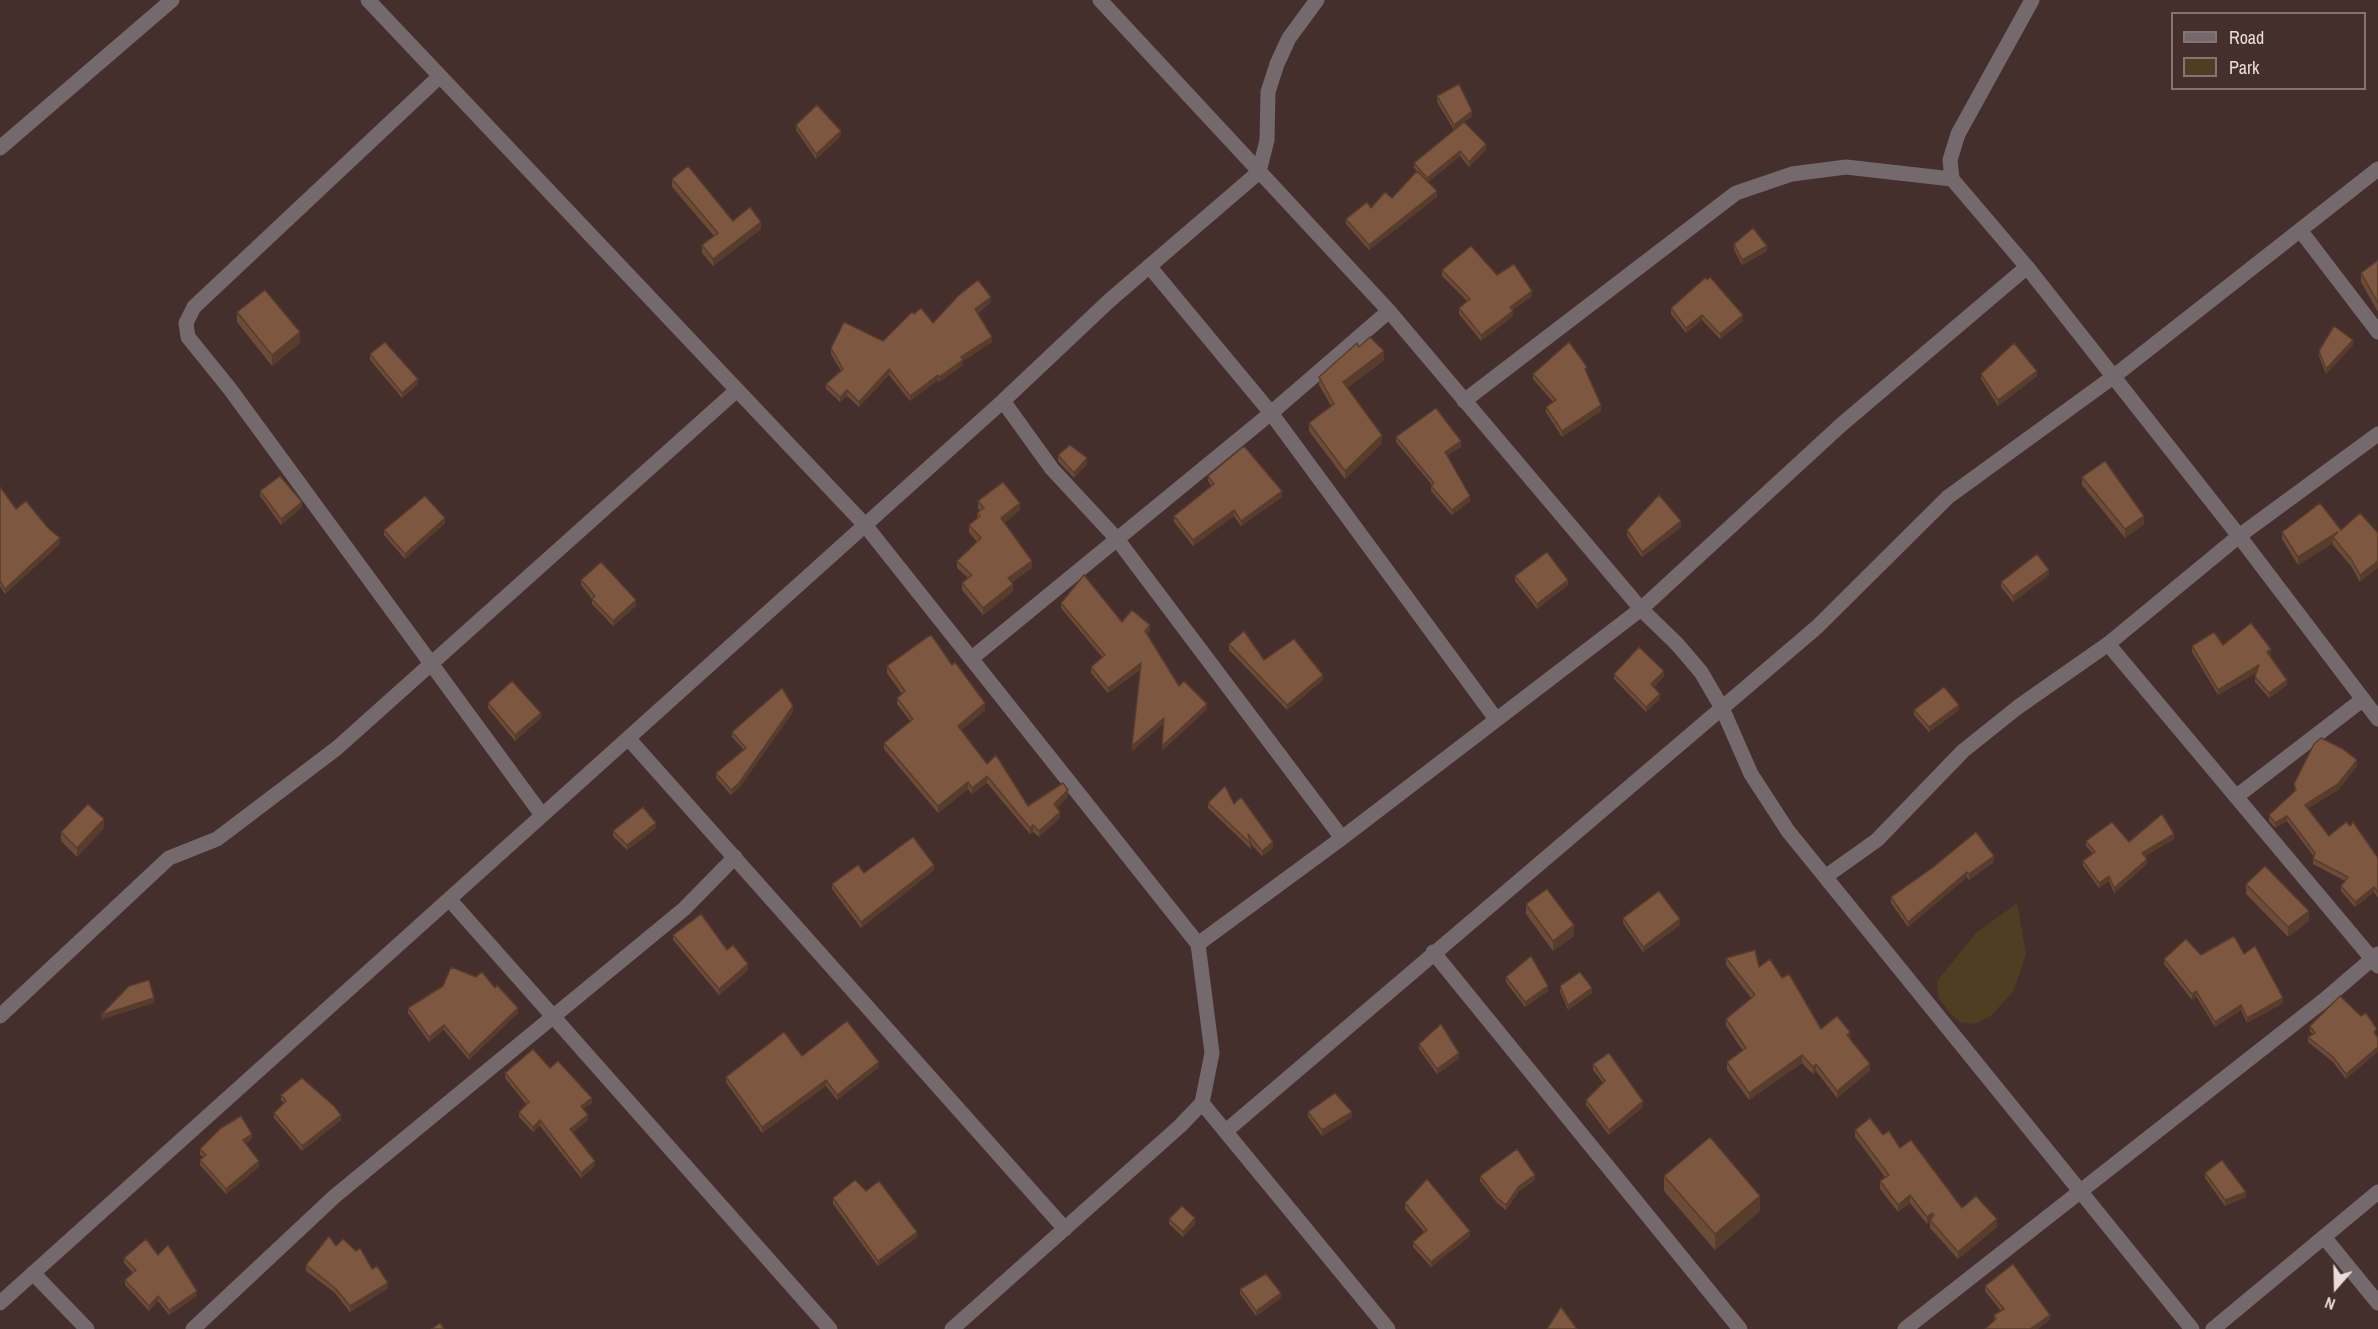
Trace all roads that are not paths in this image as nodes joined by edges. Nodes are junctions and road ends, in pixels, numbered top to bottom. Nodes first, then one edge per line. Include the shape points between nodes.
1 (172, 0) edge
2 (368, 0) edge
3 (1100, 0) edge
4 (1317, 0) edge
5 (2032, 0) edge
6 (440, 76) junction
7 (0, 148) edge
8 (2378, 169) edge
9 (1259, 172) junction
10 (1952, 178) junction
11 (2300, 230) junction
12 (1149, 266) junction
13 (2027, 267) junction
14 (1389, 311) junction
15 (2378, 332) edge
16 (2113, 377) junction
17 (737, 390) junction
18 (1464, 400) junction
19 (1003, 402) junction
20 (1271, 413) junction
21 (2377, 437) edge
22 (865, 525) junction
23 (2239, 536) junction
24 (1117, 538) junction
25 (1641, 609) junction
26 (2108, 644) junction
27 (972, 658) junction
28 (431, 663) junction
29 (2362, 700) junction
30 (1722, 708) junction
31 (1496, 718) junction
32 (2378, 719) edge
33 (628, 738) junction
34 (2237, 796) junction
35 (542, 815) junction
36 (1342, 838) junction
37 (735, 858) junction
38 (1826, 878) junction
39 (449, 898) junction
40 (1198, 944) junction
41 (1433, 952) junction
42 (2376, 960) edge
43 (0, 1016) edge
44 (554, 1017) junction
45 (1202, 1103) junction
46 (1226, 1131) junction
47 (2081, 1191) junction
48 (2378, 1192) edge
49 (1065, 1229) junction
50 (2324, 1237) junction
51 (33, 1273) junction
52 (0, 1303) edge
53 (2378, 1303) edge
54 (87, 1329) edge
55 (193, 1329) edge
56 (830, 1329) edge
57 (952, 1329) edge
58 (1388, 1329) edge
59 (1740, 1329) edge
60 (1905, 1329) edge
61 (2192, 1329) edge
62 (2213, 1329) edge

1 - 7 street
2 - 6 street
3 - 9 street
4 - 9 street via 1288,38 1277,64 1268,92 1268,140
5 - 10 street via 1958,134 1950,160
6 - 17 street
6 - 28 street via 194,307 186,323 188,337
8 - 11 street
9 - 12 street
9 - 14 street
10 - 13 street
10 - 18 street via 1846,167 1792,174 1736,193
11 - 15 street
11 - 16 street
12 - 19 street
12 - 20 street
13 - 16 street
13 - 25 street via 1833,432
14 - 18 street
14 - 20 street
16 - 23 street
16 - 30 street via 1948,497 1817,627
17 - 22 street
17 - 28 street
18 - 25 street
19 - 22 street
19 - 24 street via 1052,469
20 - 24 street
20 - 31 street
21 - 23 street
22 - 27 street
22 - 33 street
23 - 26 street
23 - 29 street
24 - 27 street
24 - 36 street
25 - 30 street via 1701,672
25 - 31 street
26 - 34 street
26 - 38 street via 1963,751 1877,840
27 - 40 street
28 - 35 street
28 - 43 street via 337,748 217,839 169,858
29 - 32 street
29 - 34 street
30 - 38 street via 1756,783
30 - 41 street
31 - 36 street
33 - 35 street
33 - 37 street
34 - 42 street
35 - 39 street
36 - 40 street
37 - 44 street via 684,909
37 - 49 street
38 - 47 street
39 - 44 street
39 - 51 street
40 - 45 street via 1212,1053
41 - 46 street
41 - 59 street
42 - 47 street
44 - 55 street via 335,1196
44 - 56 street
45 - 46 street
45 - 49 street
46 - 58 street
47 - 60 street
47 - 61 street
48 - 50 street
49 - 57 street
50 - 53 street
50 - 62 street
51 - 52 street
51 - 54 street

